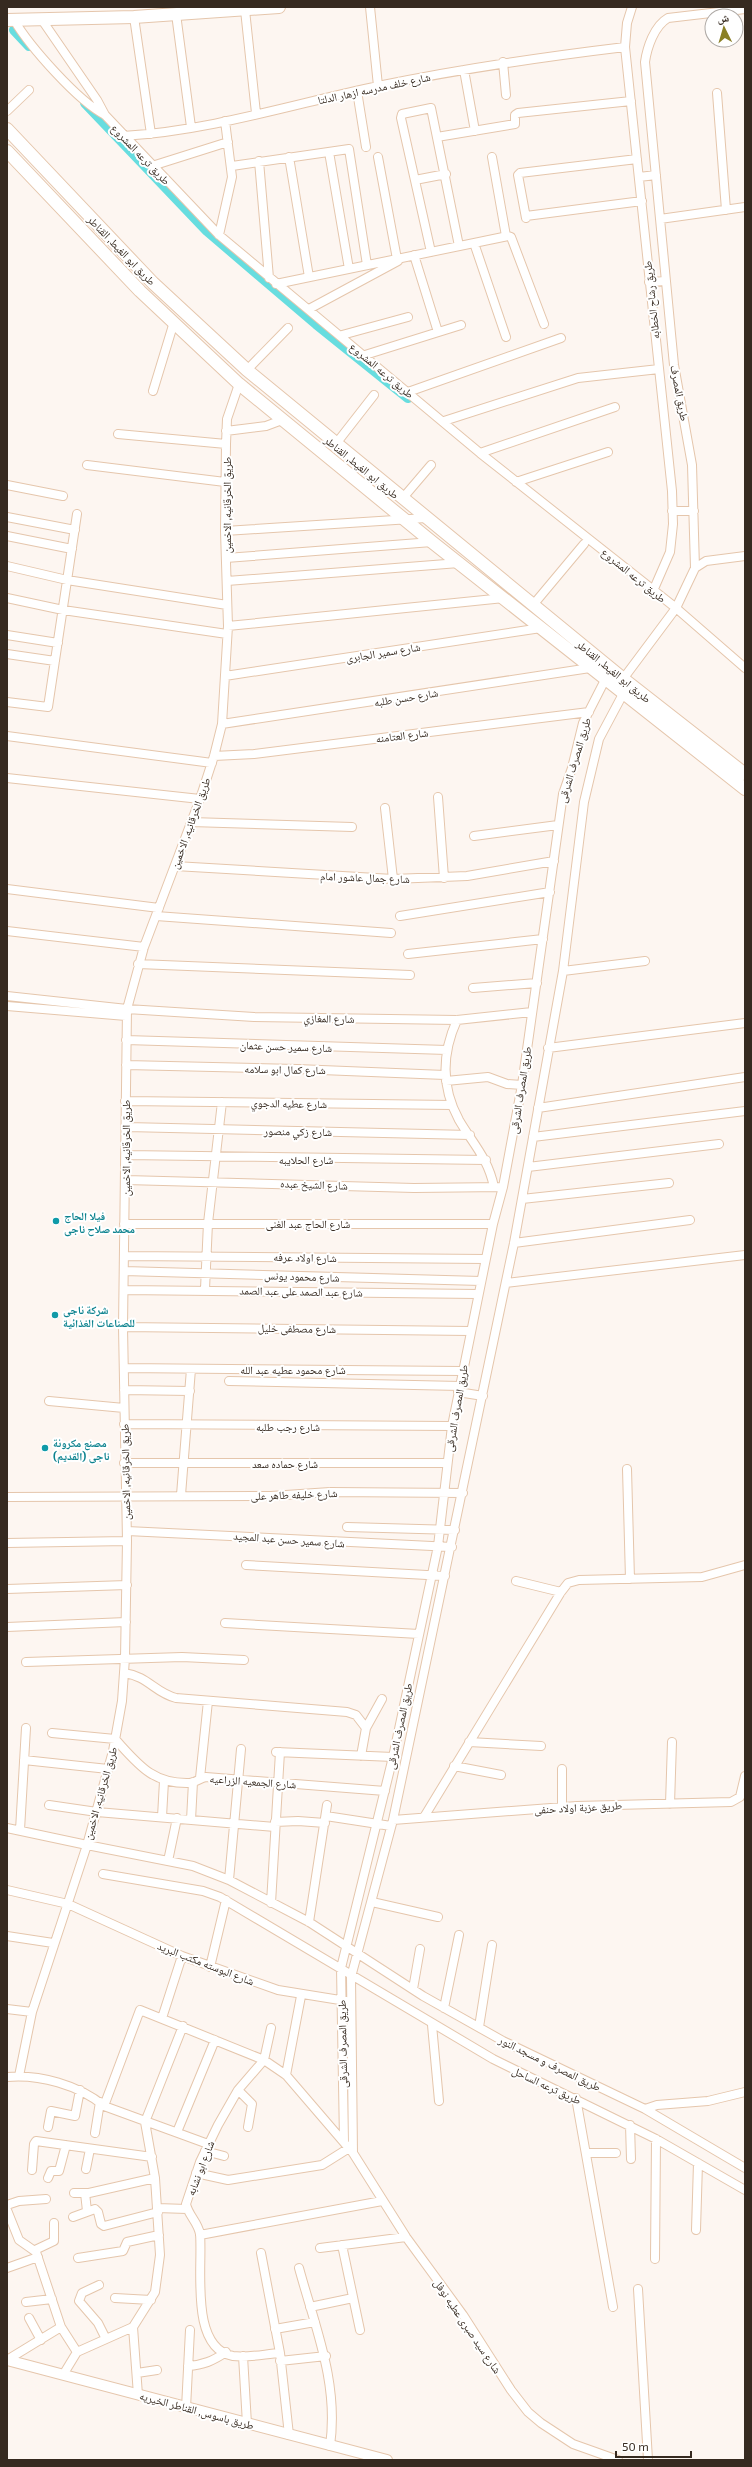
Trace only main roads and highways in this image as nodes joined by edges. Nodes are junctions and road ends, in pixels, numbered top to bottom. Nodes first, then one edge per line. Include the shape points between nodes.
1 (279, 7) edge
2 (10, 20) edge
3 (7, 129) edge
4 (7, 151) edge
5 (745, 774) edge
6 (745, 789) edge

1 - 2 main road via 134,17
3 - 5 main road, طريق ابو الغيط, القناطر via 153,283 247,370 335,445
4 - 6 main road, طريق ابو الغيط, القناطر via 140,291 239,384 432,542

